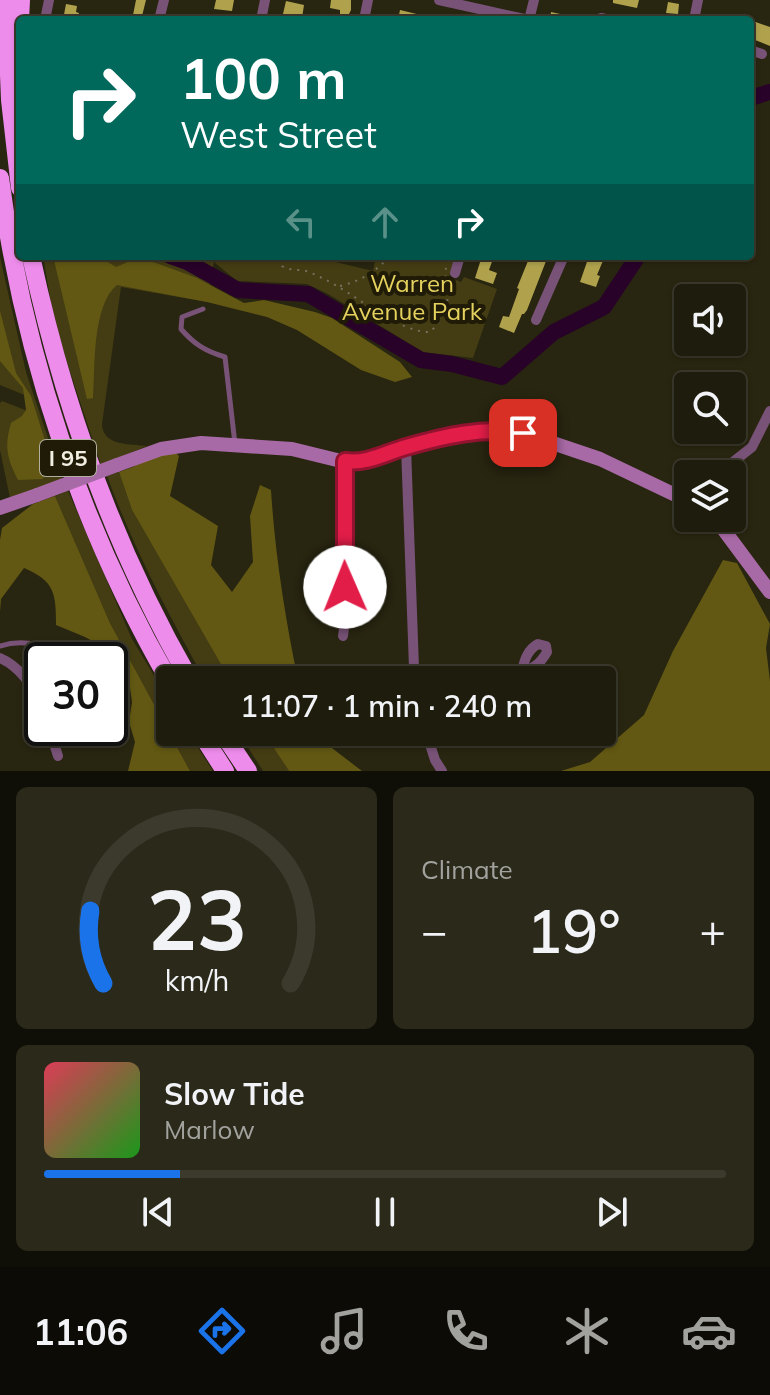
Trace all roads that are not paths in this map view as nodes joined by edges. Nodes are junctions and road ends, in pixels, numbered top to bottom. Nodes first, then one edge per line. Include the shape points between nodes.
1 (6, 0) edge
2 (439, 0) edge
3 (511, 16) edge
4 (754, 51) edge
5 (762, 54) dead end
6 (16, 152) edge
7 (0, 178) edge
8 (32, 260) edge
9 (459, 260) edge
10 (562, 260) edge
11 (455, 273) dead end
12 (203, 309) dead end
13 (536, 320) dead end
14 (770, 411) edge
15 (236, 445) junction
16 (406, 447) junction
17 (736, 460) edge
18 (345, 461) junction
19 (674, 494) edge
20 (0, 508) edge
21 (726, 532) edge
22 (770, 592) edge
23 (343, 636) dead end
24 (24, 642) edge
25 (0, 646) edge
26 (0, 658) edge
27 (161, 666) edge
28 (183, 666) edge
29 (414, 666) edge
30 (24, 676) edge
31 (55, 746) edge
32 (209, 746) edge
33 (231, 746) edge
34 (430, 746) edge
35 (58, 756) dead end
36 (225, 771) edge
37 (248, 771) edge
38 (442, 771) edge

1 - 6 highway
2 - 3 street
4 - 5 street
7 - 27 highway, I 95 via 21,297 68,460 110,563
8 - 28 highway, I 95 via 61,378 98,487
9 - 11 street
10 - 13 street
12 - 15 lane via 182,317 181,329 207,352 225,357
14 - 17 street via 752,447
15 - 18 street via 292,449
15 - 20 street, bridge via 161,449
16 - 18 street via 364,461
16 - 19 street via 484,430 523,433 600,459
16 - 29 street
18 - 23 street
21 - 22 street
24 - 25 lane
26 - 30 street
31 - 35 street
32 - 36 highway
33 - 37 highway
34 - 38 street

